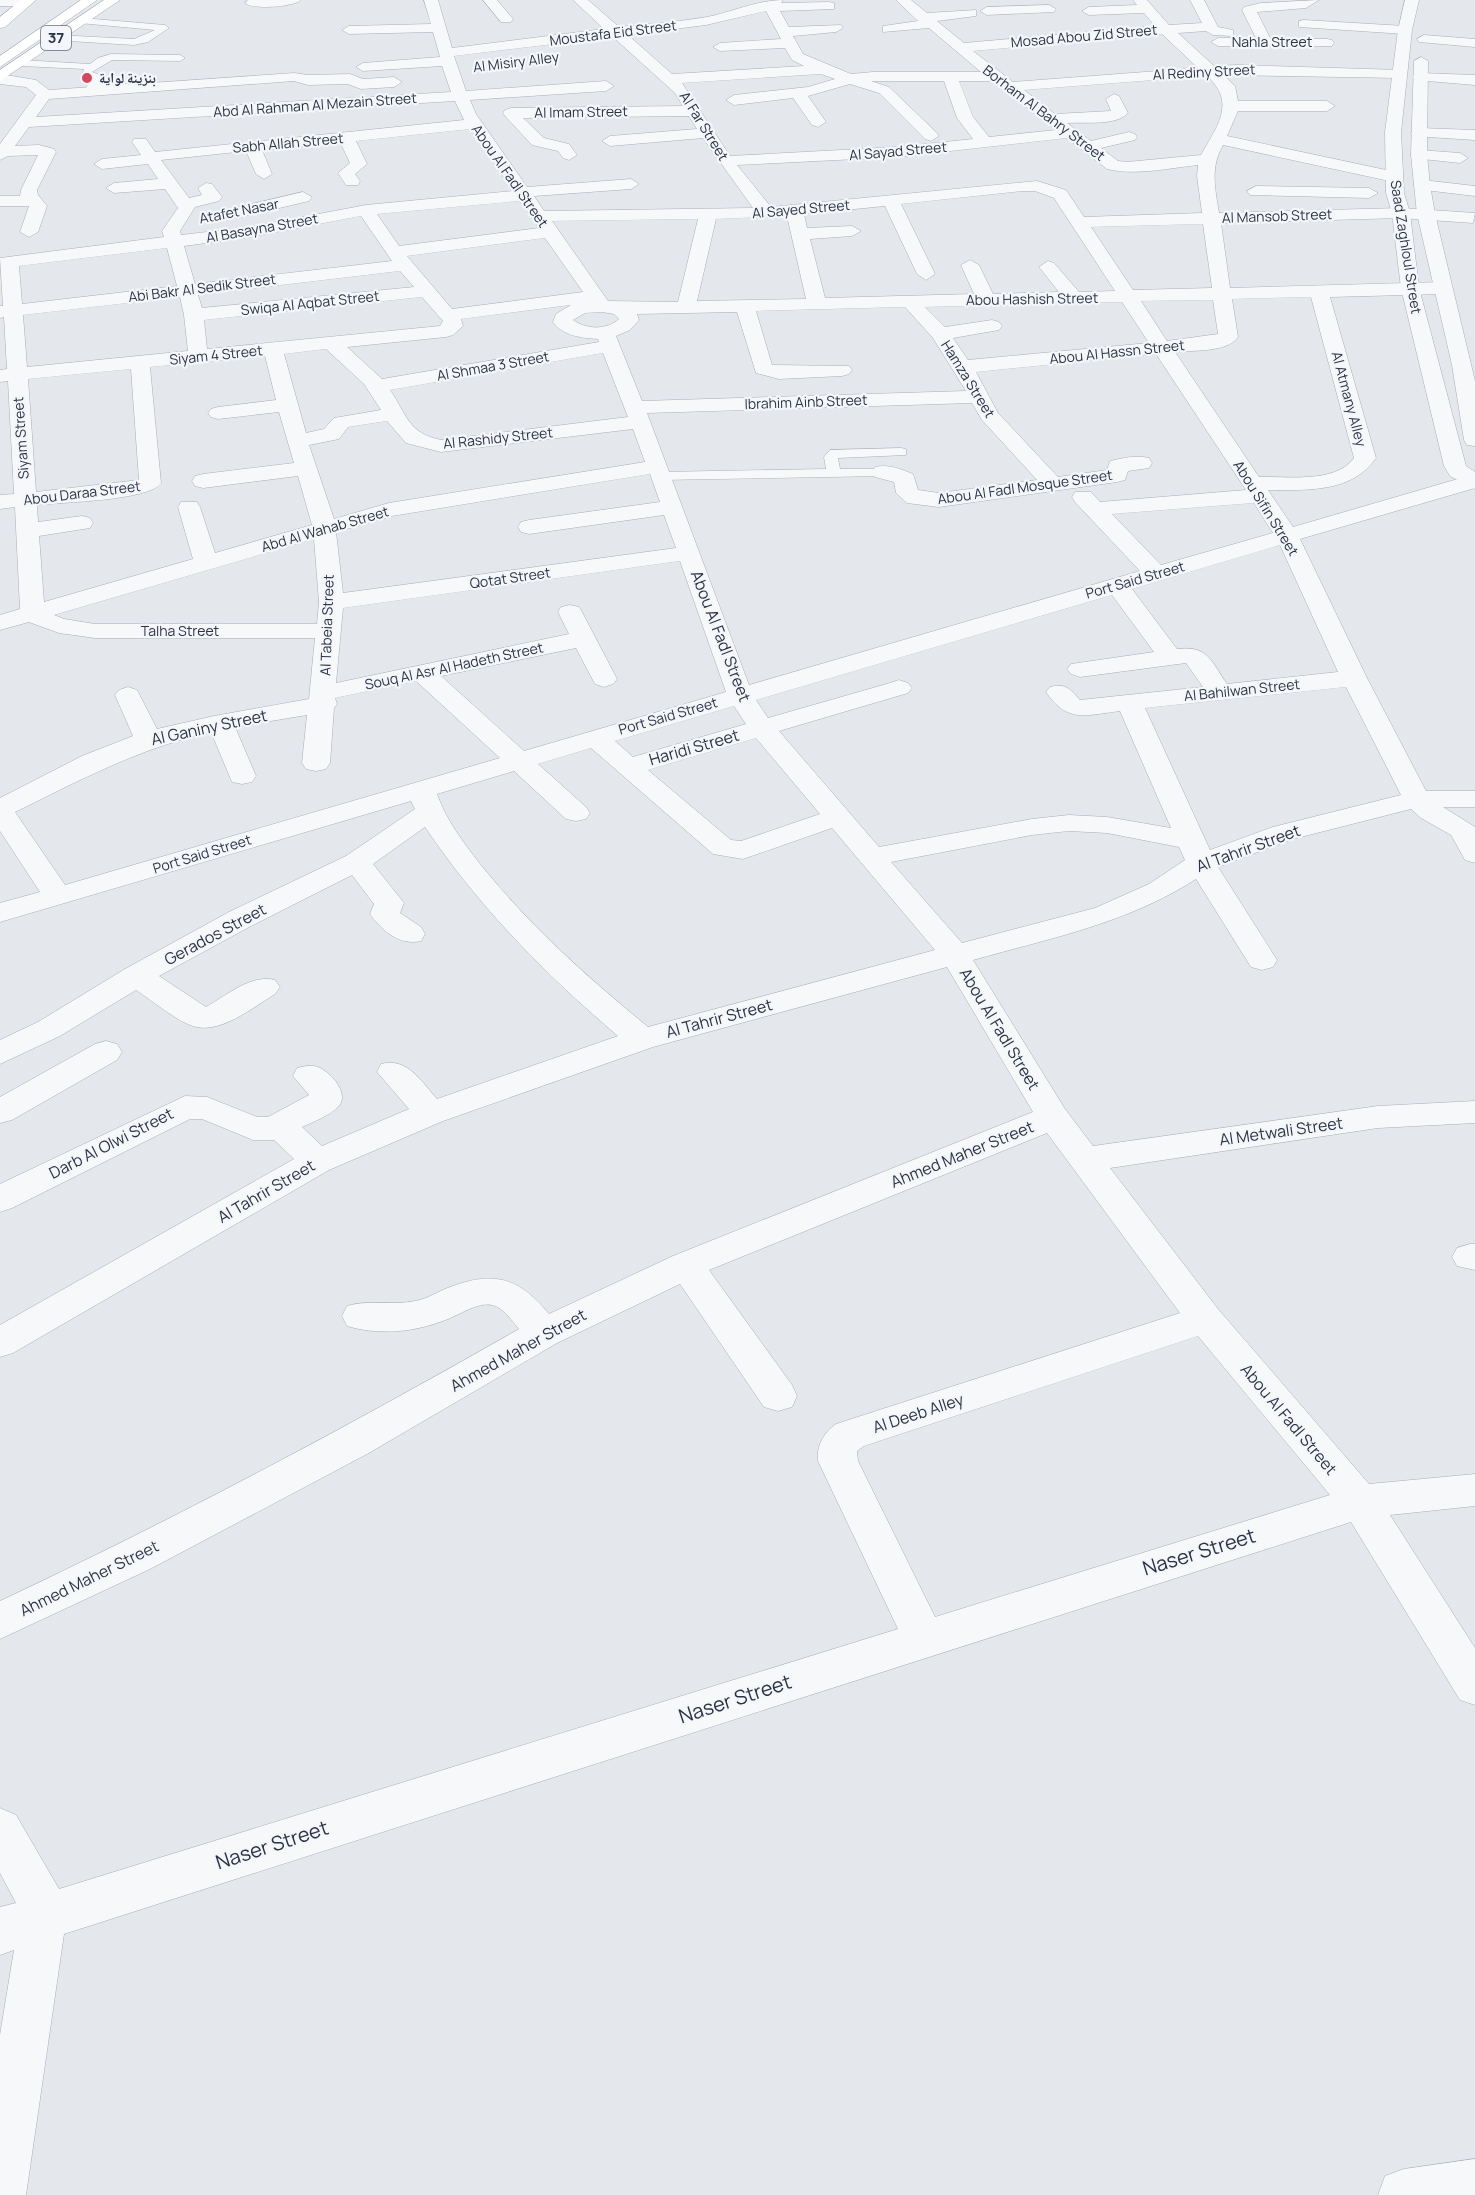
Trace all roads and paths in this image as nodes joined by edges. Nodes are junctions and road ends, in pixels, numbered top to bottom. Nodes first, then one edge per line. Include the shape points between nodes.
1 (72, 0) edge
2 (90, 0) edge
3 (113, 0) edge
4 (294, 0) edge
5 (431, 0) edge
6 (515, 0) edge
7 (580, 0) edge
8 (903, 0) edge
9 (1197, 0) edge
10 (1312, 0) edge
11 (1413, 0) edge
12 (28, 1) edge
13 (0, 2) edge
14 (492, 2) edge
15 (252, 3) dead end
16 (772, 4) edge
17 (1143, 5) edge
18 (828, 6) dead end
19 (1166, 6) dead end
20 (987, 11) dead end
21 (1089, 11) dead end
22 (595, 14) junction
23 (573, 17) dead end
24 (972, 18) dead end
25 (1055, 18) edge
26 (506, 19) dead end
27 (82, 21) junction
28 (0, 24) edge
29 (129, 24) junction
30 (930, 24) junction
31 (1161, 26) junction
32 (1209, 27) junction
33 (836, 28) dead end
34 (349, 30) dead end
35 (1083, 30) junction
36 (1405, 30) junction
37 (615, 32) junction
38 (892, 34) dead end
39 (786, 37) junction
40 (56, 38) junction
41 (1263, 38) junction
42 (104, 40) junction
43 (1218, 42) dead end
44 (1309, 42) junction
45 (1327, 43) dead end
46 (1475, 43) edge
47 (398, 44) dead end
48 (737, 46) junction
49 (720, 47) dead end
50 (1185, 47) junction
51 (959, 48) junction
52 (1161, 48) dead end
53 (0, 50) edge
54 (180, 58) dead end
55 (848, 59) dead end
56 (448, 60) junction
57 (326, 62) dead end
58 (748, 62) dead end
59 (0, 63) edge
60 (21, 63) junction
61 (654, 64) junction
62 (634, 66) dead end
63 (93, 67) junction
64 (363, 68) dead end
65 (1054, 68) dead end
66 (822, 69) junction
67 (1212, 70) junction
68 (1400, 74) junction
69 (950, 76) junction
70 (858, 77) junction
71 (996, 77) junction
72 (1074, 77) junction
73 (1420, 77) junction
74 (0, 78) edge
75 (672, 79) junction
76 (324, 80) junction
77 (1475, 80) edge
78 (407, 81) dead end
79 (606, 86) dead end
80 (129, 87) junction
81 (1009, 87) junction
82 (798, 93) junction
83 (889, 94) junction
84 (44, 95) junction
85 (460, 96) junction
86 (865, 99) dead end
87 (1114, 99) dead end
88 (734, 100) dead end
89 (1231, 106) junction
90 (1327, 106) dead end
91 (648, 111) junction
92 (695, 111) junction
93 (500, 113) junction
94 (137, 117) junction
95 (471, 119) junction
96 (1051, 119) junction
97 (24, 122) junction
98 (709, 133) junction
99 (1419, 133) junction
100 (1070, 134) junction
101 (1475, 135) edge
102 (159, 136) dead end
103 (662, 136) junction
104 (931, 136) dead end
105 (346, 137) junction
106 (1129, 137) dead end
107 (138, 138) junction
108 (819, 138) junction
109 (1218, 139) junction
110 (54, 140) dead end
111 (985, 143) junction
112 (252, 146) junction
113 (1088, 146) junction
114 (944, 148) junction
115 (5, 150) edge
116 (848, 155) junction
117 (1419, 155) junction
118 (636, 156) dead end
119 (153, 157) junction
120 (1460, 158) dead end
121 (1207, 159) junction
122 (725, 161) junction
123 (570, 163) dead end
124 (102, 164) dead end
125 (1341, 166) junction
126 (878, 169) dead end
127 (528, 171) dead end
128 (507, 172) junction
129 (264, 174) dead end
130 (970, 176) junction
131 (926, 178) dead end
132 (352, 181) dead end
133 (171, 183) junction
134 (631, 184) dead end
135 (1395, 185) junction
136 (1422, 185) junction
137 (114, 188) dead end
138 (206, 188) dead end
139 (1256, 191) dead end
140 (1475, 191) edge
141 (1341, 192) junction
142 (809, 193) dead end
143 (524, 194) junction
144 (1060, 194) joint
145 (303, 197) dead end
146 (32, 199) junction
147 (891, 200) junction
148 (0, 201) edge
149 (185, 204) junction
150 (819, 208) junction
151 (366, 210) junction
152 (794, 210) junction
153 (766, 213) junction
154 (1401, 213) junction
155 (1426, 214) junction
156 (708, 215) junction
157 (220, 216) dead end
158 (1211, 218) junction
159 (1473, 218) dead end
160 (197, 219) dead end
161 (1081, 222) junction
162 (545, 224) junction
163 (852, 231) dead end
164 (174, 232) junction
165 (800, 234) junction
166 (34, 245) junction
167 (422, 255) joint
168 (399, 258) junction
169 (5, 262) edge
170 (970, 265) dead end
171 (1048, 267) dead end
172 (926, 274) dead end
173 (1410, 288) junction
174 (1443, 288) junction
175 (187, 290) junction
176 (426, 291) junction
177 (1320, 292) junction
178 (1129, 297) junction
179 (1074, 298) junction
180 (986, 300) junction
181 (909, 301) junction
182 (1224, 302) junction
183 (817, 303) junction
184 (745, 305) junction
185 (686, 307) junction
186 (1286, 309) dead end
187 (7, 311) edge
188 (194, 315) junction
189 (447, 315) junction
190 (607, 318) junction
191 (992, 326) dead end
192 (940, 334) junction
193 (330, 343) junction
194 (197, 347) junction
195 (1162, 347) junction
196 (273, 349) junction
197 (134, 353) junction
198 (1468, 365) edge
199 (963, 367) junction
200 (842, 370) dead end
201 (9, 375) edge
202 (376, 386) junction
203 (977, 397) junction
204 (288, 405) junction
205 (1472, 409) edge
206 (218, 413) dead end
207 (393, 414) junction
208 (638, 415) junction
209 (1475, 440) edge
210 (297, 441) junction
211 (901, 452) dead end
212 (1141, 463) dead end
213 (306, 468) junction
214 (659, 471) junction
215 (883, 472) joint
216 (834, 473) junction
217 (203, 481) dead end
218 (1475, 481) edge
219 (1059, 482) junction
220 (1256, 490) junction
221 (26, 500) junction
222 (0, 502) edge
223 (189, 507) dead end
224 (672, 507) junction
225 (1094, 509) junction
226 (82, 523) dead end
227 (529, 527) dead end
228 (325, 528) junction
229 (27, 531) junction
230 (1287, 536) junction
231 (689, 553) junction
232 (206, 563) junction
233 (1156, 574) junction
234 (1117, 585) junction
235 (331, 602) junction
236 (570, 612) dead end
237 (33, 615) junction
238 (0, 623) edge
239 (329, 631) junction
240 (583, 639) junction
241 (1170, 657) junction
242 (1080, 669) dead end
243 (421, 672) junction
244 (1354, 678) junction
245 (604, 679) dead end
246 (899, 688) dead end
247 (1059, 692) dead end
248 (1220, 692) junction
249 (128, 695) dead end
250 (740, 696) junction
251 (324, 698) junction
252 (1129, 702) junction
253 (220, 723) junction
254 (761, 727) junction
255 (594, 737) junction
256 (148, 740) junction
257 (519, 760) junction
258 (316, 763) dead end
259 (628, 767) junction
260 (242, 776) dead end
261 (1417, 799) junction
262 (1475, 799) edge
263 (425, 801) junction
264 (0, 809) edge
265 (576, 813) dead end
266 (838, 817) junction
267 (1195, 852) junction
268 (1475, 854) edge
269 (871, 857) junction
270 (356, 862) junction
271 (58, 896) junction
272 (0, 913) edge
273 (410, 934) dead end
274 (954, 955) junction
275 (1262, 960) dead end
276 (136, 976) junction
277 (264, 987) dead end
278 (642, 1039) junction
279 (106, 1052) dead end
280 (0, 1053) edge
281 (393, 1072) dead end
282 (309, 1076) dead end
283 (0, 1112) edge
284 (1475, 1112) edge
285 (431, 1113) junction
286 (1053, 1117) junction
287 (276, 1127) junction
288 (1087, 1159) junction
289 (317, 1161) junction
290 (0, 1199) edge
291 (686, 1265) junction
292 (360, 1316) dead end
293 (1204, 1319) junction
294 (544, 1333) junction
295 (0, 1343) edge
296 (778, 1396) dead end
297 (1475, 1490) edge
298 (1360, 1502) junction
299 (0, 1621) edge
300 (924, 1639) junction
301 (1475, 1686) edge
302 (0, 1830) edge
303 (22, 1924) edge
304 (1475, 2186) edge
305 (0, 2195) edge
306 (1404, 2195) edge

1 - 53 main road
2 - 59 main road
3 - 27 main road, 37
4 - 15 street
5 - 56 street, Abou Al Fadl Street
6 - 14 street
7 - 22 street, Al Far Street
8 - 30 street, Borham Al Bahry Street
9 - 32 street
10 - 41 street via 1249,10
11 - 36 street, Saad Zaghloul Street
12 - 13 street
12 - 28 main road
14 - 26 street
16 - 18 street, Moustafa Eid Street
16 - 37 street, Moustafa Eid Street via 724,18
16 - 39 street
17 - 19 street
17 - 21 street
17 - 31 street
20 - 25 street
22 - 23 street
22 - 37 street, Al Far Street
24 - 30 street
25 - 35 street, Mosad Abou Zid Street
25 - 51 street, Mosad Abou Zid Street
27 - 29 lane
27 - 40 main road, 37
29 - 42 lane
29 - 42 lane via 165,28 145,40
30 - 38 street
30 - 51 street, Borham Al Bahry Street
31 - 32 street, Mosad Abou Zid Street
31 - 35 street, Mosad Abou Zid Street
31 - 50 street
32 - 41 street, Mosad Abou Zid Street via 1221,33
33 - 39 street
34 - 56 street
35 - 72 street via 1100,57
36 - 44 street via 1303,18
36 - 68 street, Saad Zaghloul Street
37 - 56 street, Moustafa Eid Street
37 - 61 street, Al Far Street
39 - 48 street
39 - 66 street via 797,57
40 - 42 lane
40 - 60 main road, 37
41 - 43 street, Nahla Street
41 - 44 street, Nahla Street
44 - 45 street, Nahla Street
46 - 73 street, Saad Zaghloul Street via 1426,44
47 - 56 street
48 - 49 street
48 - 58 street
50 - 52 street
50 - 67 street
51 - 71 street, Borham Al Bahry Street
54 - 63 lane via 118,56 101,60
55 - 70 street
56 - 64 street
56 - 85 street, Abou Al Fadl Street
57 - 76 street
60 - 63 lane
60 - 74 main road, 37
61 - 62 street
61 - 75 street, Al Far Street
63 - 80 lane via 85,74 100,78 90,86
65 - 72 street
66 - 70 street
66 - 75 street
67 - 68 street, Al Rediny Street
67 - 72 street, Al Rediny Street
67 - 89 street via 1227,86
68 - 135 street, Saad Zaghloul Street via 1393,132
69 - 70 street
69 - 71 street
69 - 111 street via 965,118
70 - 82 street
70 - 83 street
71 - 81 street, Borham Al Bahry Street
72 - 81 street, Al Rediny Street
73 - 77 street
73 - 99 street, Saad Zaghloul Street
74 - 84 street via 32,84
75 - 92 street, Al Far Street
76 - 78 street via 361,84
76 - 80 street via 294,76 136,98 130,95
79 - 85 street, Abd Al Rahman Al Mezain Street
80 - 84 street
81 - 96 street, Borham Al Bahry Street
82 - 88 street
82 - 108 street
83 - 86 street
83 - 104 street
84 - 97 street
85 - 94 street, Abd Al Rahman Al Mezain Street via 314,113 277,101
85 - 95 street, Abou Al Fadl Street
87 - 96 street via 1120,110 1115,115
89 - 90 street
89 - 109 street via 1228,123
91 - 92 street, Al Imam Street
91 - 93 street, Al Imam Street
91 - 103 street
92 - 98 street, Al Far Street
93 - 95 street, Al Imam Street
93 - 123 street via 542,146 563,147
94 - 97 street, Abd Al Rahman Al Mezain Street
94 - 107 street
95 - 105 street, Sabh Allah Street
95 - 128 street, Abou Al Fadl Street
96 - 100 street, Borham Al Bahry Street
97 - 115 street
98 - 103 street
98 - 122 street, Al Far Street
99 - 101 street
99 - 117 street, Saad Zaghloul Street
100 - 111 street, Al Sayad Street
100 - 113 street, Borham Al Bahry Street
102 - 107 street
103 - 118 street via 617,140
105 - 112 street, Sabh Allah Street via 272,137
105 - 132 street via 359,164 346,173
106 - 113 street
107 - 119 street
108 - 116 street, Al Sayad Street
108 - 122 street, Al Sayad Street
109 - 121 street
109 - 125 street
110 - 115 street
111 - 114 street, Al Sayad Street
112 - 119 street, Sabh Allah Street
112 - 129 street
113 - 121 street, Borham Al Bahry Street via 1113,165 1122,167
114 - 116 street, Al Sayad Street
114 - 130 street
115 - 146 street via 48,152 29,190
116 - 126 street
117 - 120 street
117 - 136 street, Saad Zaghloul Street
119 - 124 street, Sabh Allah Street
119 - 133 street
121 - 158 street, Abou Al Hassn Street via 1205,176
122 - 153 street, Al Far Street
125 - 135 street
125 - 141 street
127 - 128 street
128 - 143 street, Abou Al Fadl Street
130 - 131 street
130 - 144 street, Al Sayed Street via 1037,186
130 - 147 street, Al Sayed Street
133 - 137 street
133 - 149 street
134 - 143 street, Al Basayna Street
135 - 141 street
135 - 154 street, Saad Zaghloul Street
136 - 140 street
136 - 155 street, Saad Zaghloul Street
138 - 149 street via 213,197
139 - 141 street
142 - 150 street
143 - 151 street, Al Basayna Street
143 - 162 street, Abou Al Fadl Street
144 - 161 street, Abou Sifin Street
145 - 157 street, Atafet Nasar
146 - 148 street
146 - 166 street via 38,206
147 - 150 street, Al Sayed Street
147 - 172 street
149 - 164 street via 186,212
150 - 152 street, Al Sayed Street
151 - 164 street, Al Basayna Street via 250,232
151 - 168 street
152 - 153 street, Al Sayed Street
152 - 165 street
153 - 156 street, Al Sayed Street
154 - 155 street, Al Mansob Street
154 - 158 street, Al Mansob Street
154 - 173 street, Saad Zaghloul Street
155 - 159 street, Al Mansob Street
155 - 174 street, Saad Zaghloul Street
156 - 162 street, Al Sayed Street
156 - 185 street
158 - 161 street, Al Mansob Street
158 - 182 street, Abou Al Hassn Street
160 - 164 street, Atafet Nasar
161 - 178 street, Abou Sifin Street
162 - 167 street, Al Sayed Street
162 - 190 street, Abou Al Fadl Street
163 - 165 street
164 - 166 street, Al Basayna Street
164 - 175 street
165 - 183 street
166 - 169 street, Al Basayna Street
167 - 168 street, Abi Bakr Al Sedik Street
168 - 175 street, Abi Bakr Al Sedik Street
168 - 176 street
169 - 187 street, Siyam Street
170 - 180 street
171 - 179 street
173 - 174 street, Abou Hashish Street
173 - 177 street, Abou Hashish Street
173 - 218 street, Saad Zaghloul Street via 1455,466
174 - 198 street, Saad Zaghloul Street
175 - 187 street, Abi Bakr Al Sedik Street
175 - 188 street
176 - 188 street, Swiqa Al Aqbat Street via 345,308 280,315
176 - 189 street
177 - 182 street, Abou Hashish Street
177 - 220 street, Al Atmany Alley via 1365,458 1361,468 1350,475
178 - 179 street, Abou Hashish Street
178 - 182 street, Abou Hashish Street
178 - 195 street, Abou Sifin Street
179 - 180 street, Abou Hashish Street
180 - 181 street, Abou Hashish Street
181 - 183 street, Abou Hashish Street
181 - 192 street, Hamza Street
182 - 186 street
182 - 195 street, Abou Al Hassn Street via 1229,333 1223,340
183 - 184 street, Abou Hashish Street
184 - 185 street, Abou Hashish Street
184 - 200 street via 763,369 779,373
185 - 190 street, Abou Hashish Street
187 - 201 street, Siyam Street
188 - 194 street
189 - 190 street via 483,302
189 - 193 street, Siyam 4 Street via 453,326 446,331
190 - 202 street, Al Shmaa 3 Street
190 - 208 street, Abou Al Fadl Street
191 - 192 street
192 - 199 street, Hamza Street
193 - 196 street, Siyam 4 Street
193 - 202 street, Al Rashidy Street
194 - 196 street, Siyam 4 Street
194 - 197 street, Siyam 4 Street
195 - 199 street, Abou Al Hassn Street
195 - 220 street, Abou Sifin Street
196 - 204 street, Al Tabeia Street
197 - 201 street, Siyam 4 Street
197 - 221 street, Abou Daraa Street via 150,483 136,488
198 - 205 street, Saad Zaghloul Street
199 - 203 street, Hamza Street
201 - 221 street, Siyam Street
202 - 207 street, Al Rashidy Street
203 - 208 street, Ibrahim Ainb Street
203 - 219 street, Hamza Street via 1000,428
204 - 206 street
204 - 210 street, Al Tabeia Street
205 - 209 street, Saad Zaghloul Street
207 - 208 street, Al Rashidy Street via 412,440 441,446
207 - 210 street via 341,422 334,433
208 - 214 street, Abou Al Fadl Street
210 - 213 street, Al Tabeia Street
211 - 216 lane via 835,453 831,456
212 - 219 street, Abou Al Fadl Mosque Street via 1118,466 1117,475
213 - 217 street
213 - 228 street, Al Tabeia Street
214 - 216 lane, Abou Al Fadl Mosque Street
214 - 224 street, Abou Al Fadl Street
214 - 228 street, Abd Al Wahab Street via 444,499
215 - 216 lane, Abou Al Fadl Mosque Street
215 - 219 street, Abou Al Fadl Mosque Street via 905,479 907,493 926,501
218 - 230 street, Port Said Street
219 - 225 street, Hamza Street
220 - 225 street, Al Atmany Alley
220 - 230 street, Abou Sifin Street
221 - 222 street, Abou Daraa Street
221 - 229 street, Siyam Street
223 - 232 street
224 - 227 street
224 - 231 street, Abou Al Fadl Street
225 - 233 street, Hamza Street
226 - 229 street
228 - 232 street, Abd Al Wahab Street
228 - 235 street, Al Tabeia Street
229 - 237 street, Siyam Street
230 - 233 street, Port Said Street
230 - 244 street, Abou Sifin Street
231 - 235 street, Qotat Street
231 - 250 street, Abou Al Fadl Street
232 - 237 street, Abd Al Wahab Street
233 - 234 street, Port Said Street
234 - 241 street
234 - 250 street, Port Said Street
235 - 239 street, Al Tabeia Street
236 - 240 street
237 - 238 street, Abd Al Wahab Street
237 - 239 street, Talha Street via 59,626 95,631
239 - 251 street, Al Tabeia Street
240 - 243 street, Souq Al Asr Al Hadeth Street
240 - 245 street
241 - 242 street
241 - 248 street via 1197,658
243 - 251 street, Souq Al Asr Al Hadeth Street
243 - 257 street
244 - 248 street, Al Bahilwan Street
244 - 261 street, Abou Sifin Street
246 - 254 street, Haridi Street
247 - 252 street, Al Bahilwan Street via 1077,708
248 - 252 street, Al Bahilwan Street
249 - 256 street
250 - 254 street, Abou Al Fadl Street
250 - 255 street, Port Said Street
251 - 253 street, Al Ganiny Street
251 - 258 street, Al Tabeia Street
252 - 267 street
253 - 256 street, Al Ganiny Street
253 - 260 street
254 - 259 street, Haridi Street
254 - 266 street, Abou Al Fadl Street
255 - 257 street, Port Said Street
255 - 259 street
256 - 264 street, Al Ganiny Street via 112,753
257 - 263 street, Port Said Street
257 - 265 street
259 - 266 street via 718,846 729,850 743,850
261 - 262 street, Al Tahrir Street
261 - 267 street, Al Tahrir Street
261 - 268 street, Abou Sifin Street via 1422,806 1463,830
263 - 270 street, Gerados Street
263 - 271 street, Port Said Street
263 - 278 street via 473,874 519,929 575,984
264 - 271 street
266 - 269 street, Abou Al Fadl Street
267 - 269 street via 1107,825 1069,823
267 - 274 street, Al Tahrir Street via 1158,890 1106,914
267 - 275 street
269 - 274 street, Abou Al Fadl Street
270 - 273 street via 389,903 388,918
270 - 276 street, Gerados Street
271 - 272 street, Port Said Street
274 - 278 street, Al Tahrir Street
274 - 286 street, Abou Al Fadl Street
276 - 277 street via 201,1018 214,1016
276 - 280 street, Gerados Street via 49,1029
278 - 285 street, Al Tahrir Street
279 - 283 street
281 - 285 street
282 - 287 street via 325,1091 326,1100
284 - 288 street, Al Metwali Street via 1378,1118
285 - 289 street, Al Tahrir Street
286 - 288 street, Abou Al Fadl Street
286 - 291 street, Ahmed Maher Street
287 - 289 street via 287,1132
287 - 290 street, Darb Al Olwi Street via 254,1128 207,1108 185,1107
288 - 293 street, Abou Al Fadl Street
289 - 295 street, Al Tahrir Street
291 - 294 street, Ahmed Maher Street
291 - 296 street
292 - 294 street via 391,1319 423,1314 473,1292 496,1292 515,1301
293 - 298 street, Abou Al Fadl Street
293 - 300 street, Al Deeb Alley via 850,1435 840,1444 838,1461
294 - 299 street, Ahmed Maher Street via 353,1443 135,1557
297 - 298 street, Naser Street
298 - 300 street, Naser Street
298 - 301 street, Abou Al Fadl Street
300 - 303 street, Naser Street
302 - 303 street via 37,1892
303 - 305 street
304 - 306 street

